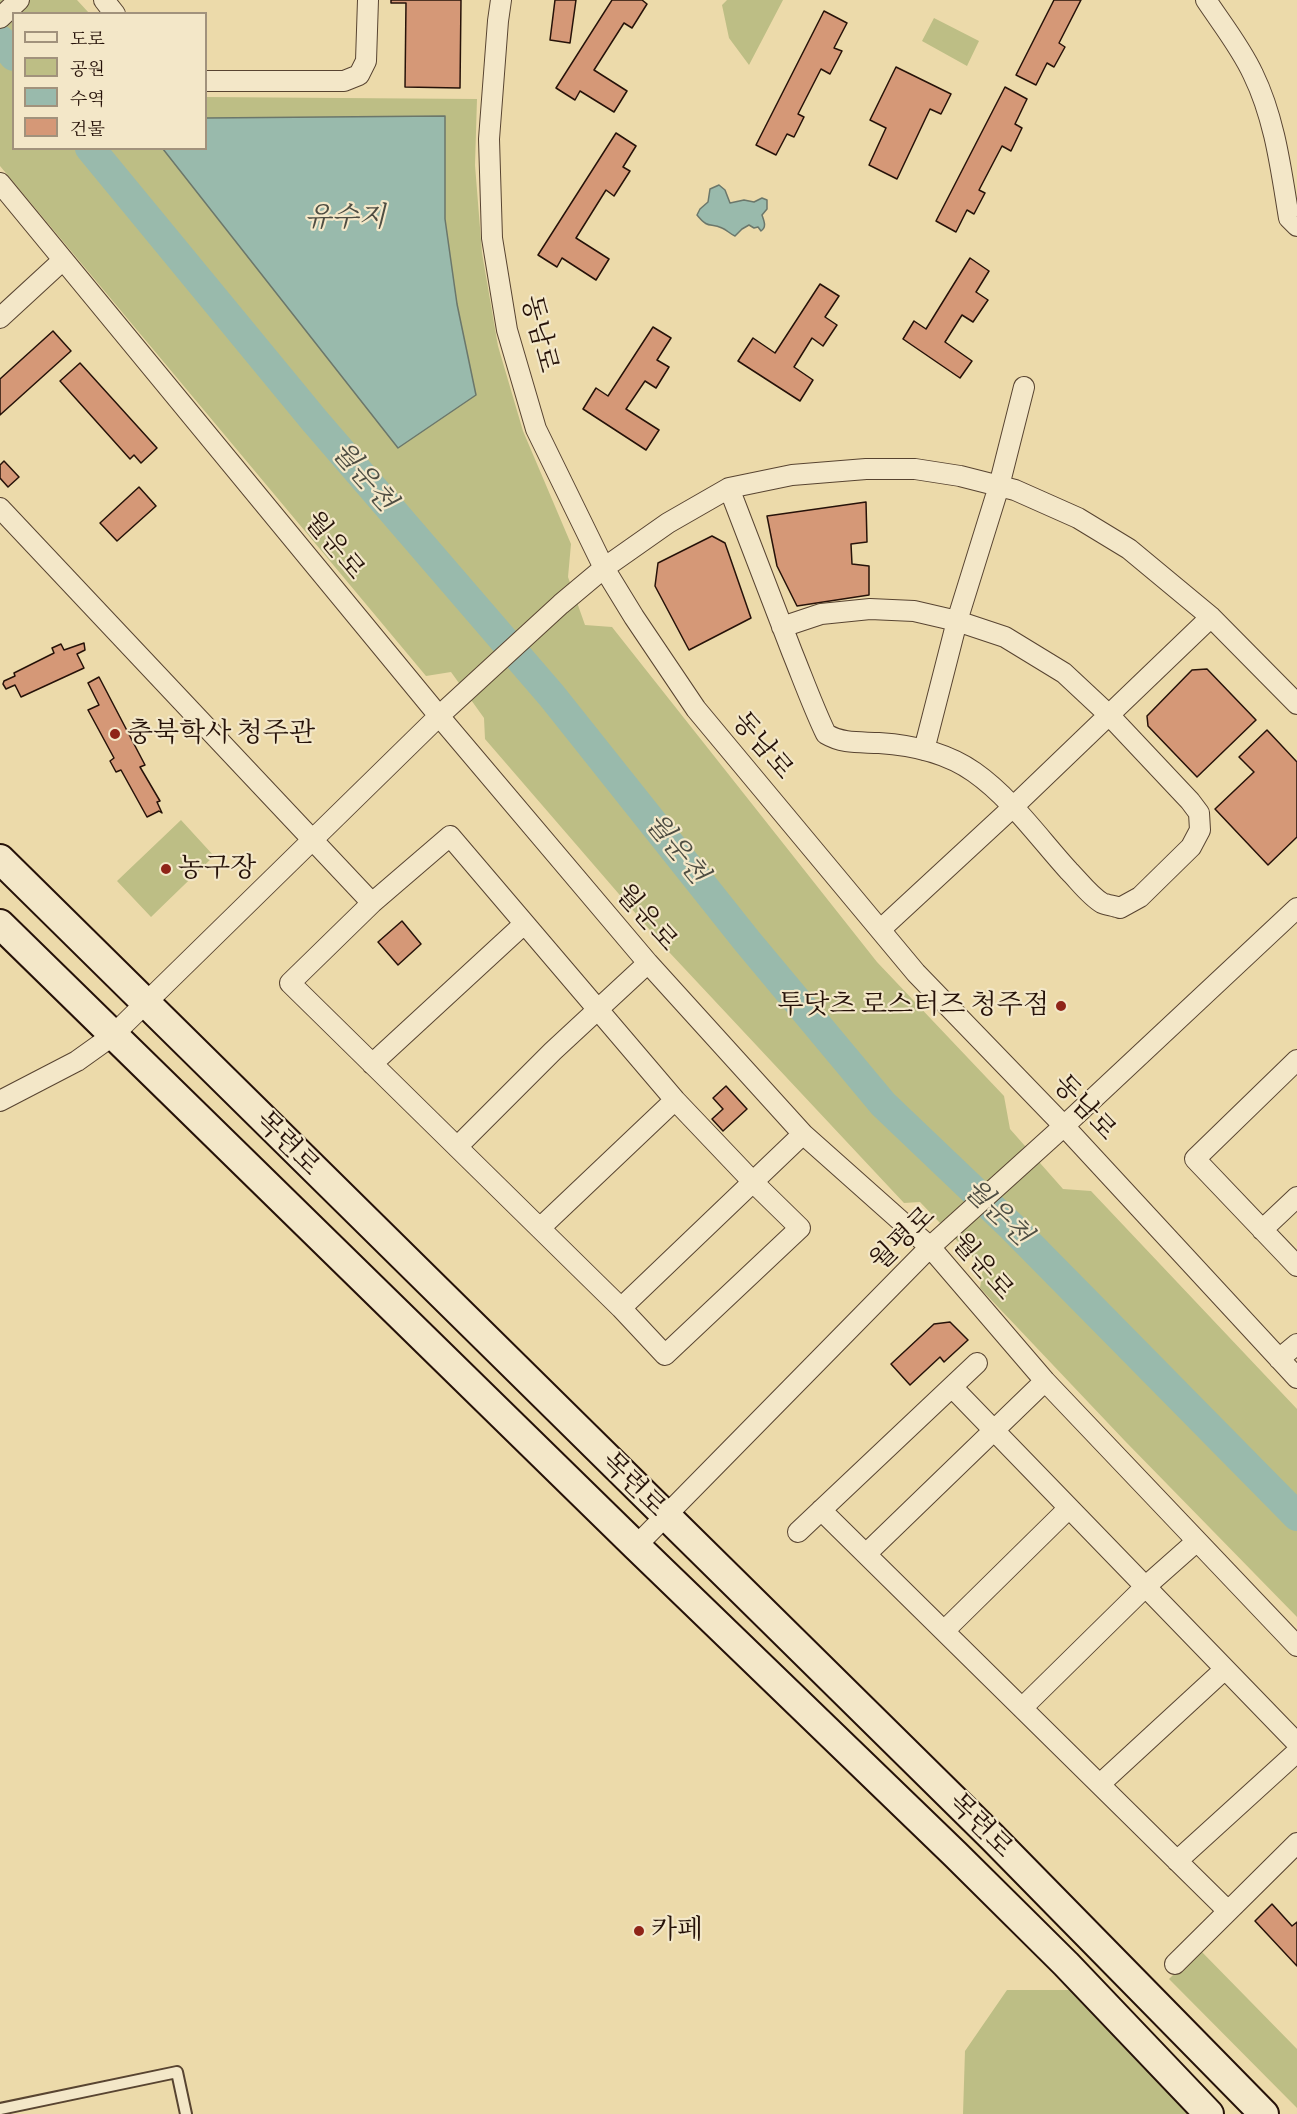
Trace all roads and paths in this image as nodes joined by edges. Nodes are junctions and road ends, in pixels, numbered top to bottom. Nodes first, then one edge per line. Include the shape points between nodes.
1 (19, 0) edge
2 (104, 0) edge
3 (368, 0) edge
4 (501, 0) edge
5 (1206, 0) edge
6 (113, 12) edge
7 (0, 18) edge
8 (207, 81) edge
9 (0, 183) edge
10 (1297, 226) edge
11 (63, 260) junction
12 (0, 318) edge
13 (1024, 387) dead end
14 (999, 486) junction
15 (729, 488) junction
16 (0, 508) edge
17 (604, 568) junction
18 (1211, 617) junction
19 (957, 621) junction
20 (782, 627) junction
21 (1297, 704) edge
22 (1109, 715) junction
23 (440, 716) junction
24 (924, 750) junction
25 (1013, 807) junction
26 (312, 840) junction
27 (0, 859) edge
28 (372, 903) junction
29 (1297, 909) edge
30 (0, 924) edge
31 (524, 924) junction
32 (881, 929) junction
33 (648, 963) junction
34 (145, 1003) junction
35 (597, 1011) junction
36 (112, 1036) junction
37 (1297, 1060) edge
38 (372, 1064) junction
39 (675, 1100) junction
40 (0, 1101) edge
41 (1064, 1126) junction
42 (803, 1134) junction
43 (457, 1147) junction
44 (753, 1182) junction
45 (1297, 1197) edge
46 (540, 1228) junction
47 (1262, 1230) junction
48 (930, 1247) junction
49 (1297, 1266) edge
50 (621, 1308) junction
51 (1297, 1344) edge
52 (1279, 1359) junction
53 (977, 1363) dead end
54 (1297, 1378) edge
55 (1045, 1381) junction
56 (951, 1387) junction
57 (994, 1430) junction
58 (1069, 1508) junction
59 (821, 1510) junction
60 (665, 1517) junction
61 (798, 1532) dead end
62 (1197, 1540) junction
63 (636, 1546) junction
64 (866, 1554) junction
65 (1145, 1587) junction
66 (944, 1631) junction
67 (1297, 1646) edge
68 (1225, 1669) junction
69 (1022, 1708) junction
70 (1297, 1743) edge
71 (1297, 1752) edge
72 (1100, 1784) junction
73 (1297, 1844) edge
74 (1177, 1861) junction
75 (1228, 1911) junction
76 (1175, 1964) dead end
77 (0, 2109) edge
78 (186, 2114) edge
79 (1209, 2114) edge
80 (1263, 2114) edge

1 - 7 street
2 - 6 street
3 - 8 street via 366,61 358,75 344,81
4 - 17 street, 동남로 via 489,139 492,238 507,330 536,429
5 - 10 street via 1254,74 1270,117 1288,218
9 - 11 street, 월운로
11 - 12 street
11 - 23 street, 월운로
13 - 14 street
14 - 15 street via 960,476 866,469 792,475
14 - 18 street via 1078,518 1129,549
14 - 19 street
15 - 17 street via 668,523
15 - 20 street
16 - 26 street
17 - 23 street
17 - 32 street, 동남로 via 696,709
18 - 21 street
18 - 22 street
19 - 20 street via 914,611 870,609 821,614
19 - 22 street via 1005,637 1064,673
19 - 24 street
20 - 24 street via 826,734 846,742
22 - 25 street
22 - 25 street via 1199,813 1200,830 1191,847 1140,897 1120,908 1103,903
23 - 26 street
23 - 33 street, 월운로
24 - 25 street via 974,772
25 - 32 street
26 - 28 street
26 - 34 street
27 - 34 street, 목련로
28 - 31 street via 450,836
28 - 38 street via 290,983
29 - 41 street, 월평로
30 - 36 street, 목련로
31 - 35 street
31 - 38 street
32 - 41 street, 동남로 via 916,973
33 - 35 street
33 - 42 street, 월운로
34 - 36 street
34 - 60 street, 목련로
35 - 39 street
35 - 43 street
36 - 40 street via 77,1061
36 - 63 street, 목련로
37 - 47 street via 1196,1159
38 - 43 street
39 - 44 street
39 - 46 street
41 - 48 street, 월평로
41 - 52 street, 동남로
42 - 44 street
42 - 48 street, 월운로
43 - 46 street
44 - 50 street
44 - 50 street via 800,1228 665,1355
45 - 47 street
46 - 50 street
47 - 49 street
48 - 55 street, 월운로
48 - 60 street, 월평로
51 - 52 street
52 - 54 street, 동남로
53 - 56 street
55 - 57 street
55 - 62 street, 월운로
56 - 57 street
56 - 59 street
57 - 58 street
57 - 64 street
58 - 65 street
58 - 66 street
59 - 61 street
59 - 64 street
60 - 63 street, 월평로
60 - 80 street, 목련로 via 992,1837
62 - 65 street
62 - 67 street, 월운로
63 - 79 street, 목련로 via 956,1854
64 - 66 street
65 - 68 street
65 - 69 street
66 - 69 street
68 - 70 street
68 - 72 street
69 - 72 street
71 - 74 street
72 - 74 street
73 - 75 street
74 - 75 street
75 - 76 street
77 - 78 lane via 177,2072

